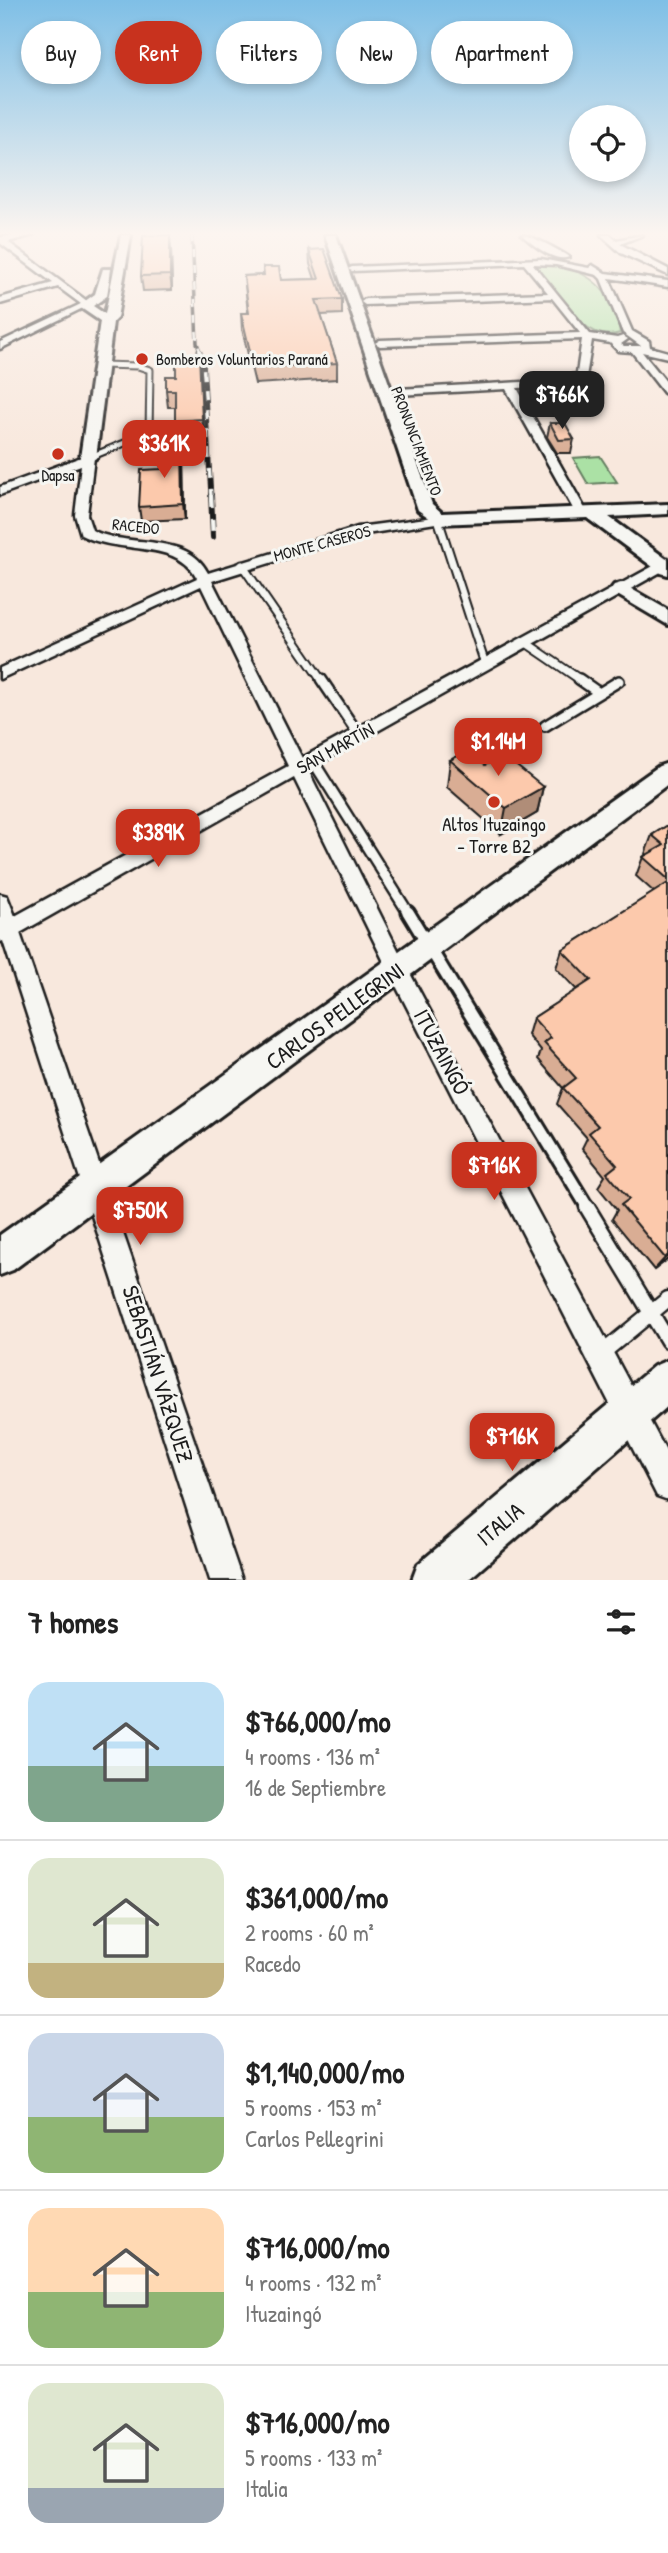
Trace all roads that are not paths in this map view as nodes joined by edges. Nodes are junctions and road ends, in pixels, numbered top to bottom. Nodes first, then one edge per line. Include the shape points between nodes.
1 (81, 309) edge
2 (105, 309) edge
3 (358, 309) edge
4 (367, 309) edge
5 (563, 309) edge
6 (618, 309) edge
7 (110, 310) joint
8 (586, 337) junction
9 (380, 343) junction
10 (0, 346) edge
11 (640, 347) junction
12 (668, 355) edge
13 (101, 365) junction
14 (510, 386) junction
15 (398, 391) junction
16 (668, 391) edge
17 (88, 458) junction
18 (0, 491) edge
19 (430, 501) junction
20 (668, 509) edge
21 (587, 513) junction
22 (500, 516) junction
23 (438, 519) junction
24 (412, 523) junction
25 (242, 565) junction
26 (666, 565) edge
27 (204, 579) junction
28 (621, 589) junction
29 (668, 619) edge
30 (525, 642) junction
31 (485, 664) junction
32 (0, 674) edge
33 (619, 681) dead end
34 (599, 693) junction
35 (545, 726) dead end
36 (359, 735) junction
37 (305, 765) junction
38 (668, 773) edge
39 (0, 902) edge
40 (4, 931) edge
41 (430, 947) junction
42 (398, 970) junction
43 (96, 1189) junction
44 (0, 1257) edge
45 (668, 1299) edge
46 (650, 1313) junction
47 (668, 1341) edge
48 (600, 1355) junction
49 (668, 1380) edge
50 (630, 1413) junction
51 (668, 1485) edge
52 (226, 1580) edge
53 (434, 1580) edge

1 - 10 street
2 - 7 street
3 - 19 street, PRONUNCIAMIENTO
4 - 9 street, PRONUNCIAMIENTO
5 - 8 street
6 - 11 street
7 - 13 street
8 - 9 street
8 - 11 street
8 - 14 street via 585,371 578,378
9 - 15 street, PRONUNCIAMIENTO
11 - 12 street
11 - 16 street
13 - 17 street
13 - 17 lane via 150,370 149,433
14 - 15 street
14 - 21 street
15 - 19 street, PRONUNCIAMIENTO
17 - 18 street
17 - 27 street, RACEDO via 81,515 86,532 112,543 169,547 197,564
19 - 22 street
19 - 23 street, PRONUNCIAMIENTO
19 - 24 street
20 - 21 street, MONTE CASEROS
21 - 22 street, MONTE CASEROS
21 - 26 street
22 - 23 street, MONTE CASEROS
23 - 24 street, MONTE CASEROS
23 - 31 lane
24 - 25 street, MONTE CASEROS via 359,531
25 - 27 street, MONTE CASEROS
25 - 36 lane
26 - 28 street, SAN MARTÍN
27 - 32 street, MONTE CASEROS
27 - 37 street, ITUZAINGÓ
28 - 29 street
28 - 30 street, SAN MARTÍN
30 - 31 street, SAN MARTÍN
30 - 34 lane
31 - 36 street, SAN MARTÍN
33 - 34 lane
34 - 35 lane
36 - 37 street, SAN MARTÍN
37 - 40 street, SAN MARTÍN
37 - 41 lane
37 - 42 street, ITUZAINGÓ
38 - 41 street, CARLOS PELLEGRINI
39 - 40 street, SEBASTIÁN VÁZQUEZ
40 - 43 street, SEBASTIÁN VÁZQUEZ
41 - 42 street, CARLOS PELLEGRINI
41 - 46 lane
42 - 43 street, CARLOS PELLEGRINI
42 - 48 street, ITUZAINGÓ
43 - 44 street, CARLOS PELLEGRINI
43 - 52 street, SEBASTIÁN VÁZQUEZ
45 - 46 lane
46 - 47 lane
46 - 48 lane
48 - 50 street, ITUZAINGÓ
49 - 50 street, ITALIA
50 - 51 street, ITUZAINGÓ
50 - 53 street, ITALIA

